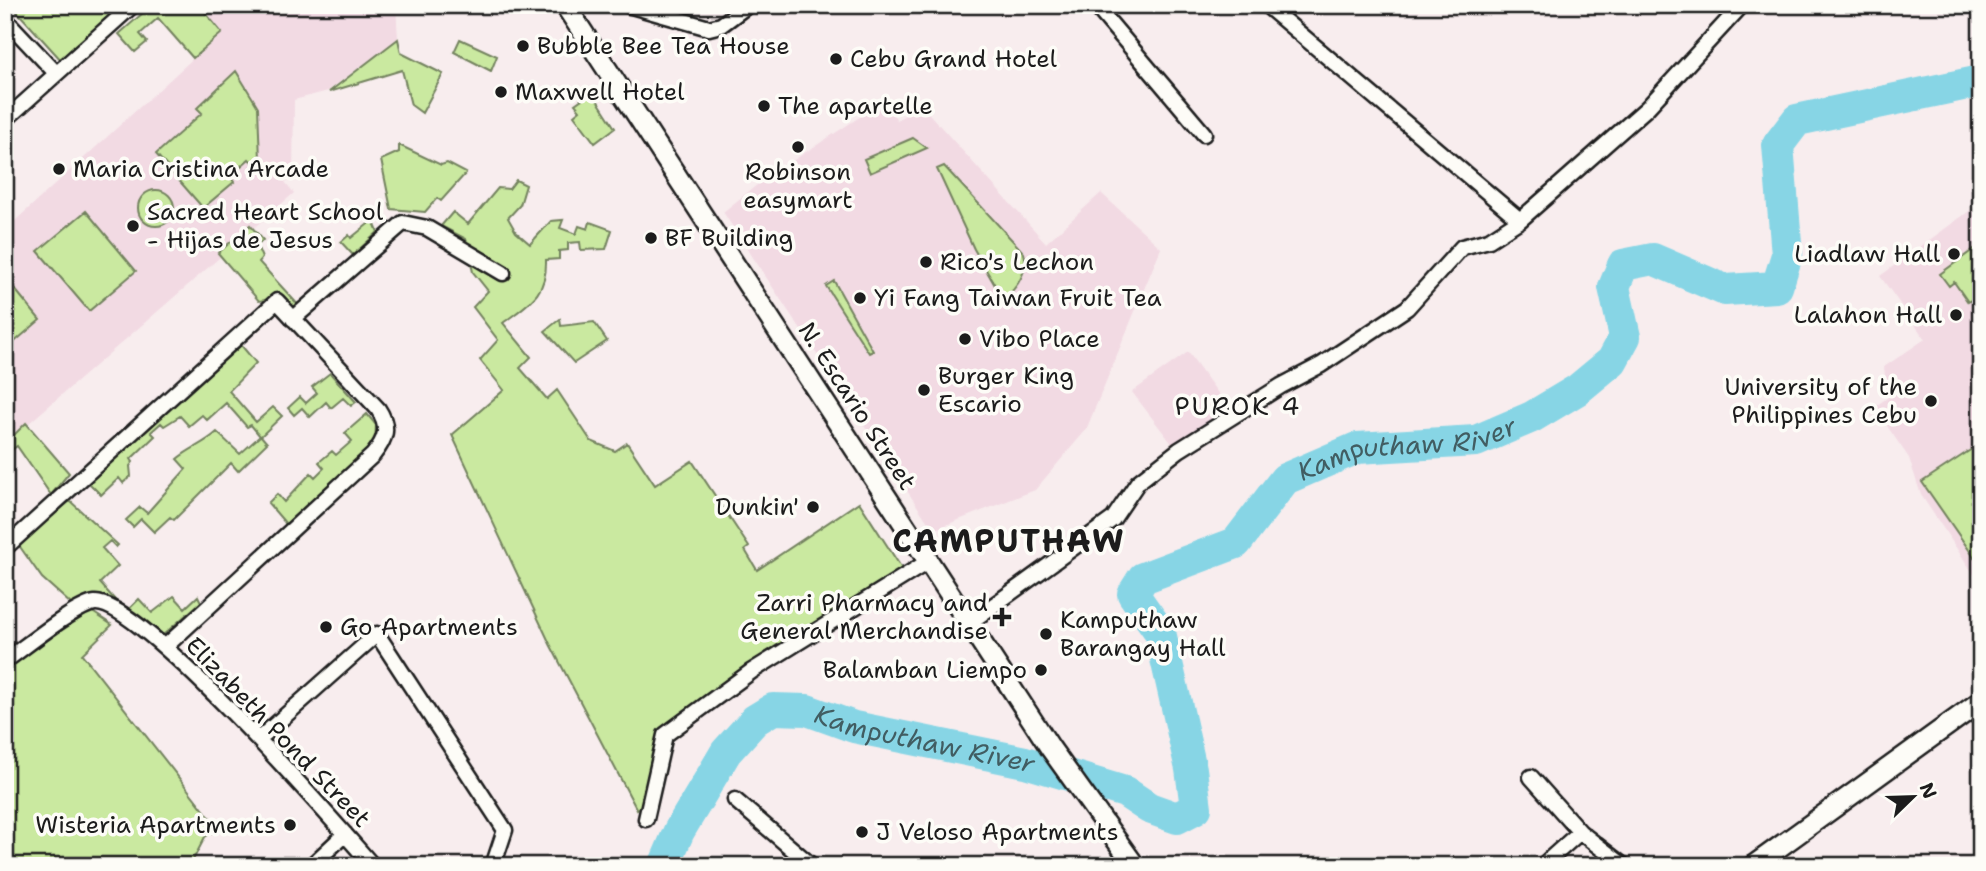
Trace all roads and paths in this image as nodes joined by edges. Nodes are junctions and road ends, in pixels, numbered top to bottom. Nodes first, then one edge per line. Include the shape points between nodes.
1 (133, 5) edge
2 (565, 5) edge
3 (628, 5) edge
4 (748, 5) edge
5 (1095, 5) edge
6 (1266, 5) edge
7 (1742, 5) edge
8 (5, 19) edge
9 (56, 73) junction
10 (5, 120) edge
11 (1204, 134) dead end
12 (1520, 220) junction
13 (503, 273) dead end
14 (293, 319) junction
15 (5, 548) edge
16 (929, 561) junction
17 (969, 623) junction
18 (165, 647) junction
19 (5, 660) edge
20 (1981, 701) edge
21 (259, 739) junction
22 (1531, 777) dead end
23 (735, 800) dead end
24 (646, 819) dead end
25 (1580, 832) junction
26 (345, 834) junction
27 (312, 866) edge
28 (373, 866) edge
29 (493, 866) edge
30 (812, 866) edge
31 (1135, 866) edge
32 (1542, 866) edge
33 (1624, 866) edge
34 (1753, 866) edge

1 - 9 street
2 - 16 main road, N. Escario Street
3 - 4 street via 709,28 721,25
5 - 11 street
6 - 12 street
7 - 12 street via 1647,108
8 - 9 street
9 - 10 street
12 - 17 street via 1489,240 1462,247 1398,315 1179,450 1138,482 1113,519
13 - 14 street via 427,228 403,223
14 - 15 street via 277,302
14 - 18 street via 378,410 386,427 383,442
16 - 17 main road, N. Escario Street
16 - 24 street via 752,671 665,735
17 - 31 main road, N. Escario Street
18 - 19 street, Elizabeth Pond Street via 108,605 94,603
18 - 21 street, Elizabeth Pond Street
20 - 34 main road
21 - 26 street, Elizabeth Pond Street
21 - 29 street via 377,634 505,830
22 - 25 street
23 - 30 street
25 - 32 street
25 - 33 street
26 - 27 street
26 - 28 street, Elizabeth Pond Street

